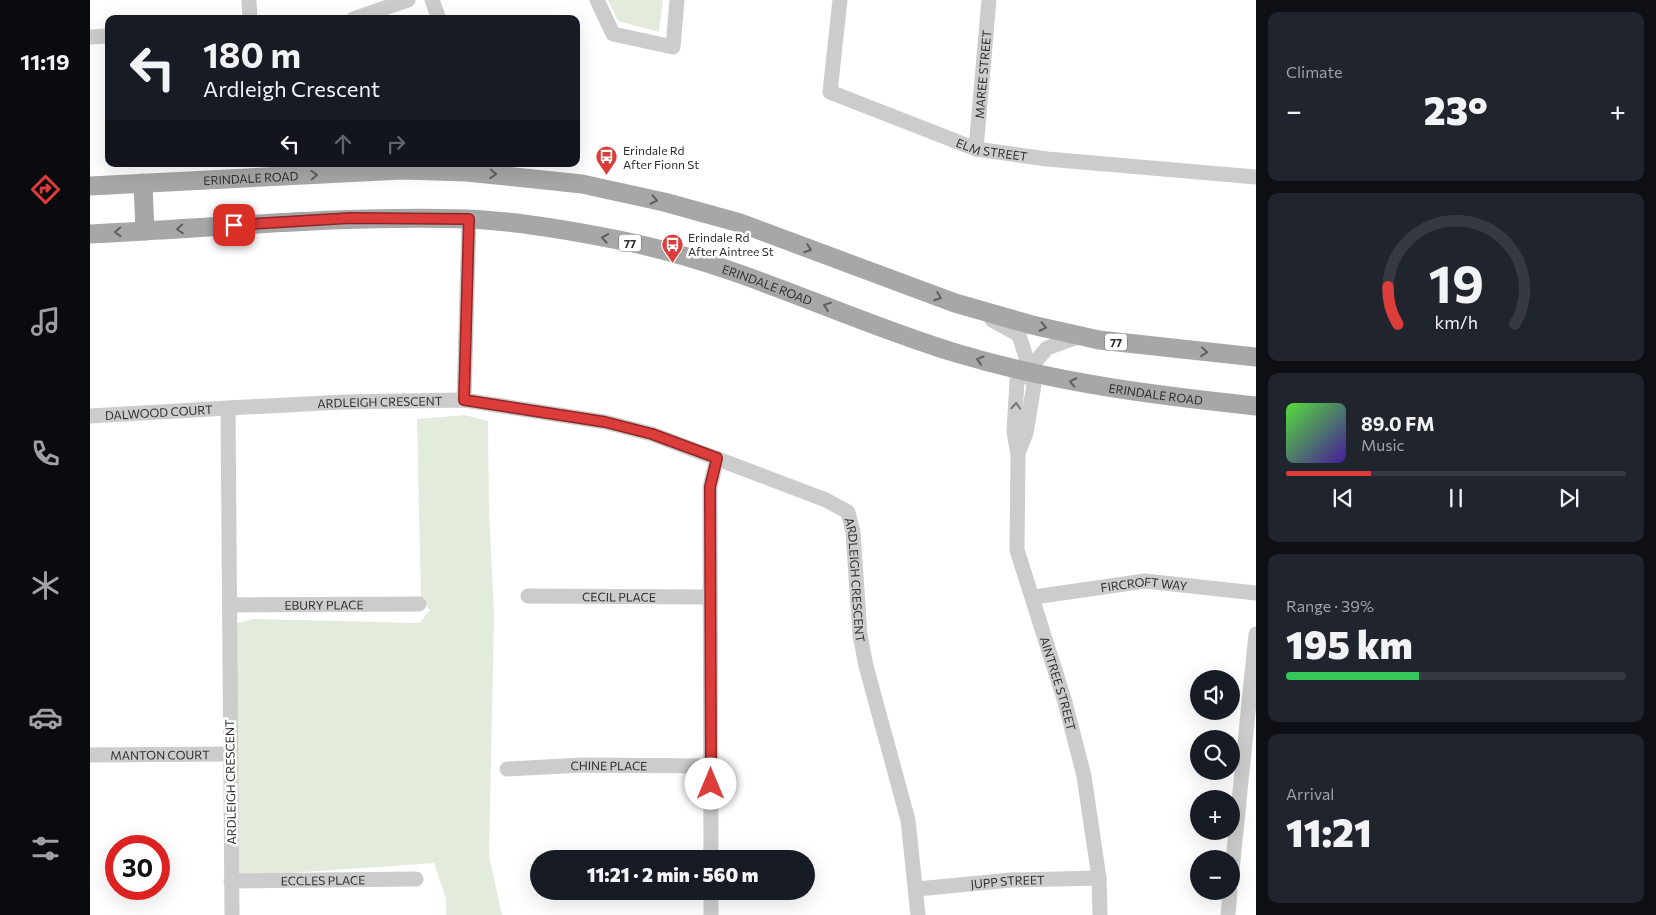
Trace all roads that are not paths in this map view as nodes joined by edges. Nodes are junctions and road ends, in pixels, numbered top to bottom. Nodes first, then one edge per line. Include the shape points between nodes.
1 (249, 0) edge
2 (408, 0) edge
3 (432, 0) edge
4 (597, 0) edge
5 (677, 0) edge
6 (840, 0) edge
7 (990, 0) edge
8 (250, 15) edge
9 (364, 15) edge
10 (438, 15) edge
11 (105, 36) edge
12 (90, 37) edge
13 (976, 149) junction
14 (468, 168) edge
15 (1256, 177) edge
16 (143, 183) junction
17 (90, 186) edge
18 (469, 219) junction
19 (145, 231) junction
20 (90, 234) edge
21 (979, 310) junction
22 (1082, 336) junction
23 (1256, 357) edge
24 (1027, 372) junction
25 (464, 400) junction
26 (1256, 406) edge
27 (228, 408) junction
28 (90, 416) edge
29 (717, 458) junction
30 (1256, 593) edge
31 (528, 596) dead end
32 (710, 596) junction
33 (1034, 598) junction
34 (419, 604) dead end
35 (230, 605) junction
36 (1256, 634) edge
37 (229, 754) junction
38 (90, 755) edge
39 (711, 766) junction
40 (507, 769) dead end
41 (711, 850) edge
42 (1234, 850) edge
43 (1100, 878) junction
44 (416, 879) dead end
45 (231, 881) junction
46 (917, 889) junction
47 (711, 900) edge
48 (1229, 900) edge
49 (232, 915) edge
50 (711, 915) edge
51 (918, 915) edge
52 (1100, 915) edge
53 (1228, 915) edge

1 - 8 street
2 - 9 street
3 - 10 street
4 - 5 street via 613,34 673,46
6 - 13 street, ELM STREET via 830,92
7 - 13 street, MAREE STREET
11 - 12 street
13 - 15 street, ELM STREET via 1047,159
16 -> 14 main road, ERINDALE ROAD / 77
14 -> 21 main road, ERINDALE ROAD / 77 via 582,184 694,209
16 - 17 main road, ERINDALE ROAD / 77
16 - 19 main road
18 -> 19 main road, ERINDALE ROAD / 77 via 351,218
24 -> 18 main road, ERINDALE ROAD / 77 via 954,352 732,270 652,248
18 - 25 street
19 -> 20 main road, ERINDALE ROAD / 77
21 -> 22 main road, ERINDALE ROAD / 77
21 - 24 street via 1019,335
22 -> 23 main road, ERINDALE ROAD / 77
22 - 24 street, AINTREE STREET via 1047,348
26 -> 24 main road, ERINDALE ROAD / 77 via 1128,392
24 - 33 street, AINTREE STREET via 1017,381 1014,432 1018,454 1017,550
25 - 27 street, ARDLEIGH CRESCENT
25 - 29 street, ARDLEIGH CRESCENT via 605,422 652,434
27 - 28 street, DALWOOD COURT
27 - 35 street, ARDLEIGH CRESCENT
29 - 32 street via 710,487
29 - 46 street, ARDLEIGH CRESCENT via 826,500 848,512 854,532 860,635 908,820
30 - 33 street, FIRCROFT WAY via 1145,581
31 - 32 street, CECIL PLACE
32 - 39 street
33 - 43 street, AINTREE STREET via 1084,776
34 - 35 street, EBURY PLACE
35 - 37 street, ARDLEIGH CRESCENT
36 - 42 street
37 - 38 street, MANTON COURT
37 - 45 street, ARDLEIGH CRESCENT
39 - 40 street, CHINE PLACE via 582,765
39 - 41 street
43 - 46 street, JUPP STREET via 1011,880
43 - 52 street, AINTREE STREET
44 - 45 street, ECCLES PLACE
45 - 49 street, ARDLEIGH CRESCENT
46 - 51 street, ARDLEIGH CRESCENT
47 - 50 street
48 - 53 street

